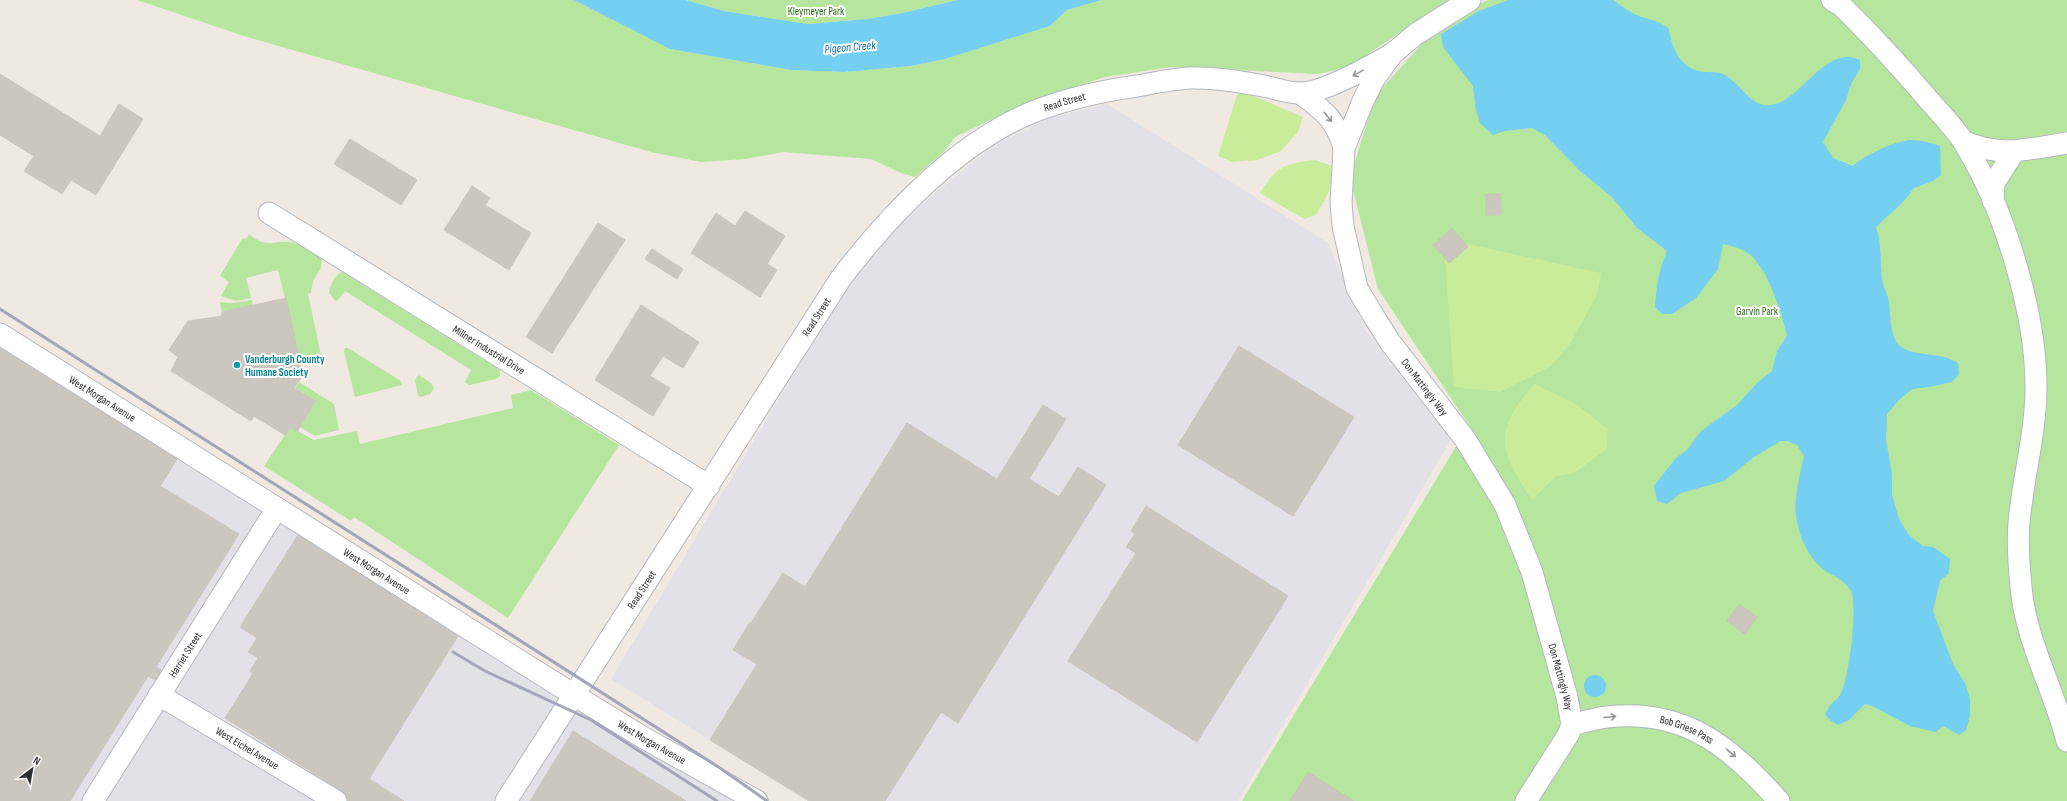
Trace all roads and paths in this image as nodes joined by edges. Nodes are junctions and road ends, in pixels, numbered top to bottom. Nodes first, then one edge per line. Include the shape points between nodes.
1 (1470, 0) edge
2 (1832, 0) edge
3 (1856, 0) edge
4 (1863, 27) junction
5 (1392, 54) junction
6 (1300, 93) junction
7 (1963, 141) junction
8 (2067, 143) edge
9 (1344, 148) junction
10 (2014, 152) junction
11 (1993, 201) junction
12 (269, 213) dead end
13 (0, 334) edge
14 (709, 486) junction
15 (277, 508) junction
16 (159, 695) junction
17 (574, 695) junction
18 (2064, 723) edge
19 (1572, 725) junction
20 (2067, 741) edge
21 (92, 801) edge
22 (336, 801) edge
23 (506, 801) edge
24 (757, 801) edge
25 (1526, 801) edge
26 (1779, 801) edge

1 - 5 street, Don Mattingly Way via 1435,20
2 - 4 street via 1842,6
3 - 4 street
4 - 7 street
5 -> 6 street, Read Street via 1350,77
5 - 9 street, Don Mattingly Way via 1374,79
6 -> 9 street, Read Street via 1324,111 1338,130
6 - 14 street, Read Street via 1208,78 1156,82 1069,99 1016,120 976,143 945,167 889,220 861,252 841,278
7 - 10 street via 1985,149
7 - 11 street
8 - 10 street
9 - 19 street, Don Mattingly Way via 1341,203 1343,226 1357,288 1390,342 1465,439 1505,505 1532,572 1567,697
10 - 11 street via 1994,184
11 - 18 street via 2015,264 2025,302 2034,356 2034,421 2019,525 2021,588 2029,634 2046,684
12 - 14 street, Millner Industrial Drive
13 - 15 street, West Morgan Avenue
14 - 17 street, Read Street
15 - 16 street, Harriet Street
15 - 17 street, West Morgan Avenue
16 - 21 street, Harriet Street
16 - 22 street, West Eichel Avenue
17 - 23 street, Read Street
17 - 24 street, West Morgan Avenue via 644,738
18 - 20 street
19 - 25 street, Don Mattingly Way
19 -> 26 street, Bob Griese Pass via 1607,717 1633,716 1657,717 1681,724 1717,742

